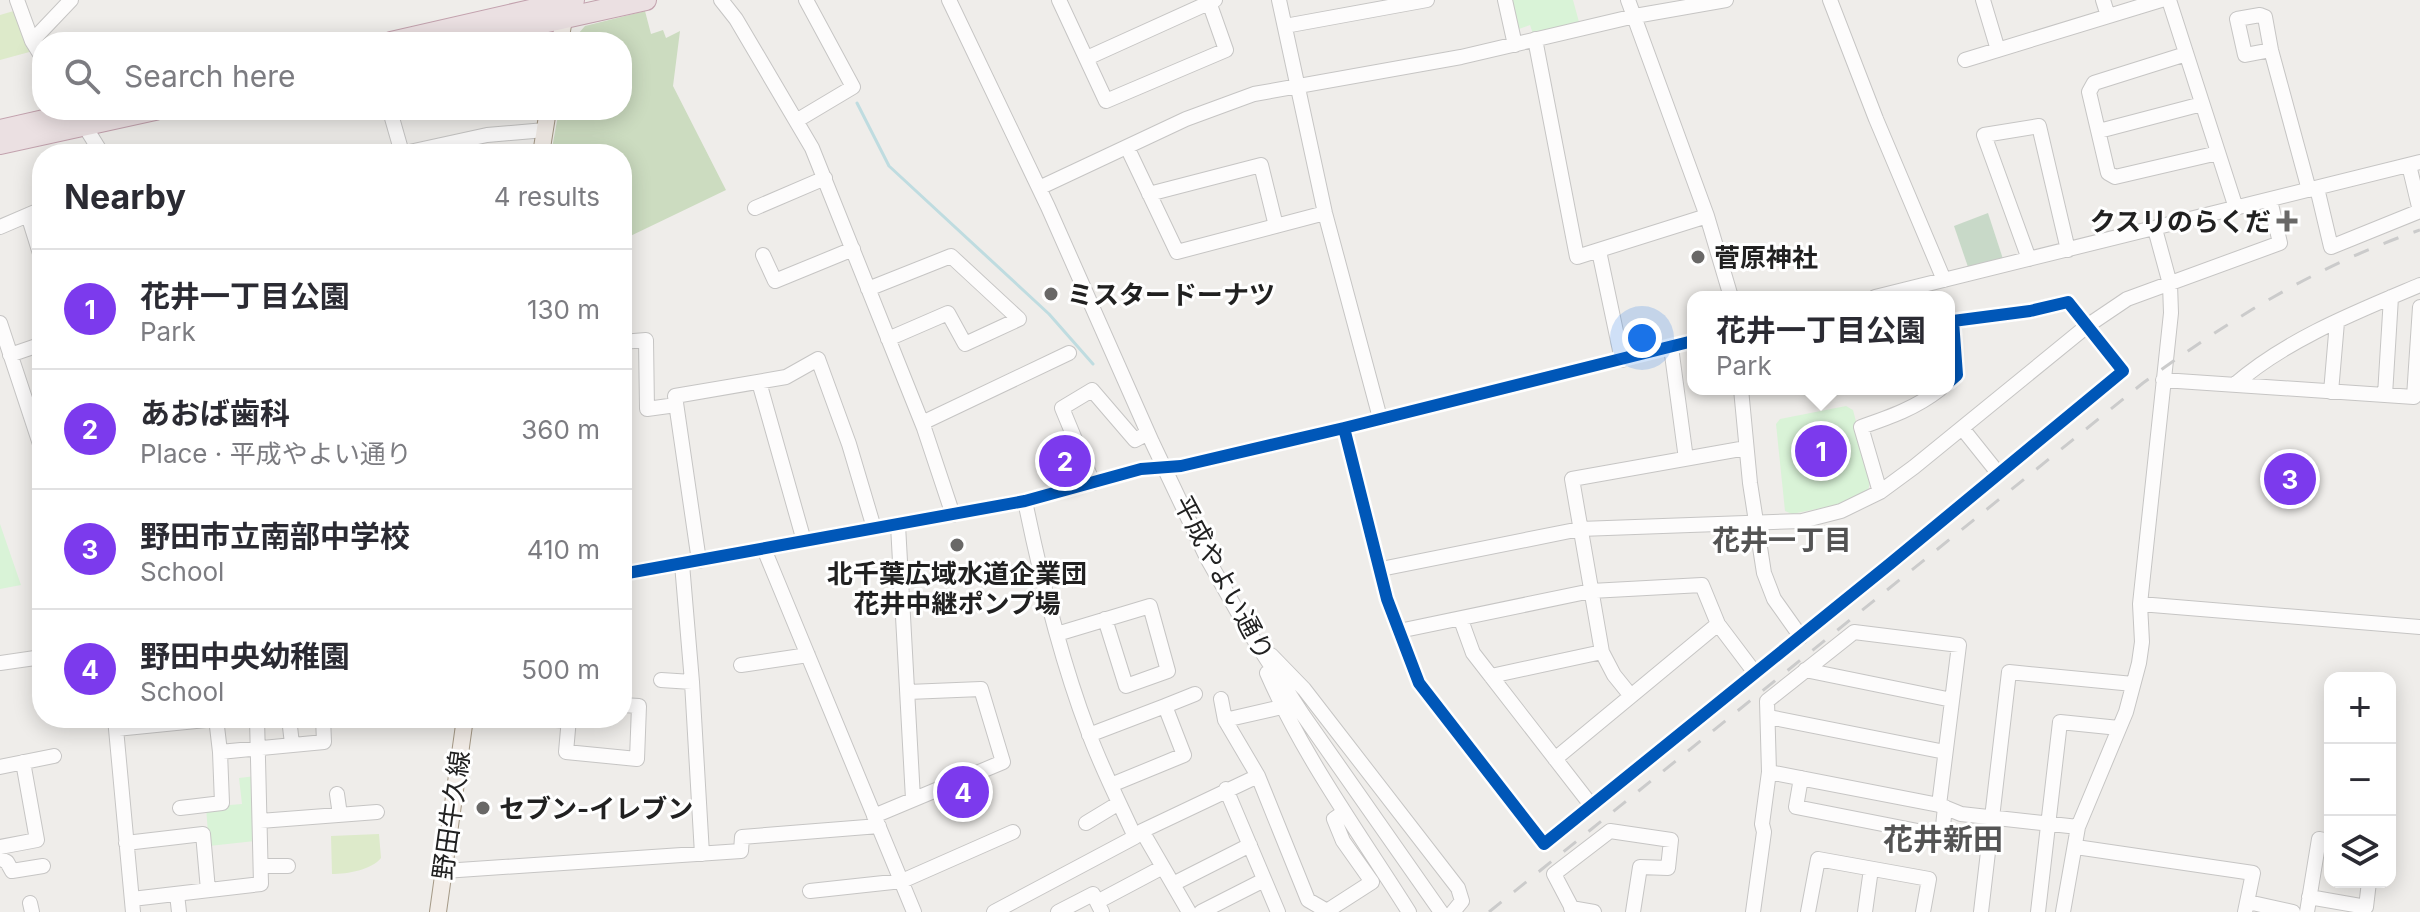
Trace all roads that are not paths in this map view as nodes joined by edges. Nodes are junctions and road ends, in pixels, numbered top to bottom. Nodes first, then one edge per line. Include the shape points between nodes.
1 (17, 0) edge
2 (71, 0) edge
3 (646, 0) edge
4 (721, 0) edge
5 (806, 0) edge
6 (949, 0) edge
7 (1059, 0) edge
8 (1279, 0) edge
9 (1427, 0) edge
10 (1505, 0) edge
11 (1628, 0) edge
12 (1830, 0) edge
13 (1983, 0) edge
14 (2103, 0) edge
15 (2161, 0) edge
16 (2169, 0) edge
17 (1212, 1) edge
18 (1716, 1) edge
19 (1379, 4) edge
20 (569, 5) edge
21 (1635, 16) junction
22 (2108, 16) junction
23 (1285, 26) junction
24 (41, 32) edge
25 (439, 32) edge
26 (488, 32) edge
27 (562, 32) edge
28 (1535, 39) junction
29 (32, 41) edge
30 (1515, 45) junction
31 (1998, 50) junction
32 (2271, 50) dead end
33 (2186, 54) junction
34 (1087, 58) junction
35 (1965, 60) dead end
36 (1299, 85) junction
37 (2202, 104) junction
38 (54, 120) edge
39 (67, 120) edge
40 (84, 120) edge
41 (392, 120) edge
42 (546, 120) edge
43 (796, 121) junction
44 (0, 130) edge
45 (545, 130) junction
46 (2099, 131) junction
47 (0, 144) edge
48 (97, 144) edge
49 (398, 144) edge
50 (479, 144) edge
51 (543, 144) edge
52 (1127, 147) junction
53 (2218, 153) junction
54 (2415, 164) edge
55 (825, 178) junction
56 (1039, 188) junction
57 (2313, 189) junction
58 (1149, 194) junction
59 (2270, 200) junction
60 (755, 208) dead end
61 (2236, 208) junction
62 (32, 213) edge
63 (1325, 213) junction
64 (28, 215) junction
65 (1707, 216) junction
66 (1276, 226) junction
67 (0, 227) edge
68 (32, 228) edge
69 (2155, 229) junction
70 (853, 249) junction
71 (2068, 250) junction
72 (1599, 251) junction
73 (763, 255) dead end
74 (2029, 259) junction
75 (1944, 280) junction
76 (2170, 284) junction
77 (2420, 285) edge
78 (868, 289) junction
79 (1729, 291) edge
80 (1899, 291) edge
81 (2391, 297) junction
82 (2420, 307) edge
83 (1955, 321) edge
84 (2337, 322) junction
85 (0, 323) edge
86 (2087, 326) junction
87 (888, 339) junction
88 (632, 341) edge
89 (1687, 343) edge
90 (32, 347) edge
91 (1671, 347) junction
92 (1955, 348) edge
93 (1069, 353) dead end
94 (10, 355) junction
95 (1622, 360) junction
96 (1955, 377) edge
97 (2163, 380) junction
98 (759, 382) junction
99 (2234, 385) junction
100 (2331, 392) junction
101 (1742, 395) edge
102 (1932, 395) edge
103 (2385, 395) junction
104 (676, 405) junction
105 (32, 408) edge
106 (1380, 418) junction
107 (922, 423) junction
108 (1344, 428) junction
109 (1962, 428) junction
110 (1148, 433) junction
111 (1746, 448) junction
112 (1686, 459) junction
113 (1165, 467) junction
114 (1998, 473) junction
115 (1093, 483) junction
116 (1880, 492) junction
117 (1025, 501) junction
118 (953, 515) junction
119 (1758, 522) junction
120 (898, 525) junction
121 (874, 528) junction
122 (1580, 529) junction
123 (804, 541) junction
124 (764, 549) junction
125 (699, 561) junction
126 (682, 564) junction
127 (1381, 569) junction
128 (632, 572) edge
129 (1591, 591) junction
130 (2140, 604) junction
131 (1105, 619) junction
132 (1461, 620) junction
133 (1718, 624) junction
134 (2420, 627) edge
135 (1399, 631) junction
136 (1249, 632) junction
137 (1057, 634) junction
138 (1801, 637) junction
139 (1602, 652) junction
140 (808, 655) junction
141 (32, 658) edge
142 (0, 663) edge
143 (741, 665) dead end
144 (1805, 670) junction
145 (1755, 673) junction
146 (1491, 676) junction
147 (661, 680) dead end
148 (692, 682) junction
149 (2133, 684) junction
150 (908, 692) junction
151 (1195, 694) dead end
152 (1631, 696) junction
153 (1221, 699) dead end
154 (1952, 700) junction
155 (632, 706) edge
156 (1165, 706) junction
157 (1282, 707) junction
158 (1769, 717) junction
159 (1225, 720) junction
160 (116, 728) edge
161 (217, 728) edge
162 (257, 728) edge
163 (290, 728) edge
164 (323, 728) edge
165 (464, 728) edge
166 (568, 728) edge
167 (2119, 728) junction
168 (1089, 735) junction
169 (292, 744) junction
170 (258, 749) junction
171 (220, 752) junction
172 (1945, 752) junction
173 (54, 756) dead end
174 (1555, 759) junction
175 (23, 762) junction
176 (0, 767) edge
177 (1769, 772) junction
178 (1258, 776) junction
179 (1801, 778) junction
180 (1111, 785) junction
181 (1226, 789) junction
182 (337, 794) dead end
183 (913, 799) junction
184 (1119, 803) junction
185 (1591, 805) junction
186 (1942, 806) junction
187 (180, 808) dead end
188 (377, 812) dead end
189 (1344, 812) junction
190 (340, 815) junction
191 (1993, 817) junction
192 (260, 821) junction
193 (876, 821) junction
194 (1086, 823) dead end
195 (2049, 824) junction
196 (2078, 827) junction
197 (1013, 832) dead end
198 (1138, 834) junction
199 (2324, 840) edge
200 (126, 843) junction
201 (1250, 845) junction
202 (0, 847) edge
203 (2076, 847) junction
204 (702, 854) junction
205 (0, 857) edge
206 (43, 866) dead end
207 (261, 866) junction
208 (288, 866) dead end
209 (1163, 867) junction
210 (1871, 869) junction
211 (444, 871) junction
212 (1264, 880) junction
213 (902, 881) junction
214 (1173, 884) junction
215 (2368, 888) edge
216 (208, 890) junction
217 (810, 891) dead end
218 (177, 894) junction
219 (2308, 904) edge
220 (132, 906) edge
221 (1099, 907) edge
222 (2246, 907) edge
223 (1572, 910) edge
224 (179, 912) edge
225 (438, 912) edge
226 (914, 912) edge
227 (994, 912) edge
228 (1058, 912) edge
229 (1189, 912) edge
230 (1201, 912) edge
231 (1278, 912) edge
232 (1409, 912) edge
233 (1441, 912) edge
234 (1453, 912) edge
235 (1594, 912) edge
236 (1633, 912) edge
237 (1753, 912) edge
238 (1808, 912) edge
239 (1865, 912) edge
240 (1923, 912) edge
241 (1981, 912) edge
242 (2038, 912) edge
243 (2063, 912) edge
244 (2293, 912) edge

1 - 29 street
2 - 24 street
3 - 20 highway
4 - 43 street
5 - 43 street via 853,87
6 - 56 street, 平成やよい通り
7 - 34 street
8 - 23 street
9 - 19 street
10 - 30 street
11 - 21 street
12 - 75 street
13 - 31 street
14 - 22 street
15 - 22 street
16 - 33 street
17 - 34 street
17 - 34 street via 1226,50 1106,101
18 - 21 street
19 - 23 street
20 - 25 highway
20 - 26 highway
20 - 27 main road
21 - 28 street
21 - 65 street
22 - 31 street
23 - 36 street
28 - 30 street
28 - 72 street via 1577,257
30 - 36 street
31 - 35 street
32 - 57 street
33 - 37 street
33 - 46 street via 2094,83 2089,92
36 - 52 street via 1224,103
36 - 63 street
37 - 46 street
37 - 53 street
38 - 44 highway
39 - 47 highway
40 - 48 street
41 - 49 street
42 - 45 main road
43 - 55 street
45 - 50 street
45 - 51 main road
46 - 53 street via 2108,173 2115,177
52 - 56 street
52 - 58 street
53 - 61 street
54 - 57 street
54 - 57 street via 2420,211 2331,247
55 - 60 street
55 - 70 street
56 - 110 street, 平成やよい通り
57 - 59 street
58 - 66 street via 1177,252
58 - 66 street via 1261,165
59 - 61 street
59 - 76 street via 2280,243
61 - 69 street
62 - 64 street
63 - 66 street
63 - 106 street
64 - 67 street
64 - 68 street
65 - 72 street
65 - 79 street
69 - 71 street
69 - 76 street
70 - 73 street via 775,281
70 - 78 street
71 - 74 street
71 - 74 street via 2039,126 1984,135
72 - 95 street
74 - 75 street
75 - 80 street
76 - 86 street via 2127,299
76 - 97 street
77 - 81 street
78 - 87 street
78 - 87 street via 951,256 1019,319 965,344 948,313
81 - 84 street
81 - 103 street
82 - 103 street via 2414,397
83 - 86 street via 2068,302
84 - 99 street via 2289,346
84 - 100 street
85 - 94 street
86 - 109 street
86 - 114 street via 2123,371
87 - 107 street
88 - 104 street via 646,340 647,409
89 - 91 street
90 - 94 street
91 - 95 street
91 - 112 street
92 - 96 street
93 - 107 street
94 - 105 street
95 - 106 street
97 - 99 street
97 - 130 street
98 - 104 street via 675,396
98 - 121 street via 786,377 818,359
98 - 123 street
99 - 100 street
100 - 103 street
101 - 111 street
102 - 116 street via 1898,414 1860,424
104 - 125 street
106 - 108 street
107 - 118 street
108 - 113 street
108 - 127 street
109 - 114 street
109 - 116 street
110 - 113 street, 平成やよい通り
110 - 115 street via 1135,440 1092,390 1062,408
111 - 112 street
111 - 119 street
112 - 122 street via 1572,479
113 - 115 street
113 - 136 street, 平成やよい通り
114 - 138 street
115 - 117 street
116 - 119 street via 1821,517
117 - 118 street
117 - 137 street
118 - 120 street
119 - 122 street
119 - 138 street via 1767,583
120 - 121 street
120 - 150 street
121 - 123 street
122 - 127 street
122 - 129 street
123 - 124 street
124 - 125 street
124 - 140 street
125 - 126 street
126 - 128 street
126 - 148 street
127 - 135 street
129 - 132 street
129 - 133 street via 1702,585
129 - 139 street
130 - 134 street
130 - 149 street via 2142,642
131 - 131 street via 1150,606 1168,671 1126,686
131 - 137 street
132 - 135 street
132 - 146 street via 1473,653
133 - 145 street
133 - 152 street
135 - 185 street via 1419,683 1544,844
136 - 157 street
136 - 233 street, 平成やよい通り
136 - 234 street via 1304,689 1458,888 1462,901
137 - 168 street
138 - 145 street
139 - 146 street
139 - 152 street
140 - 143 street
140 - 193 street
141 - 142 street
144 - 154 street
144 - 154 street via 1854,632 1959,645
144 - 158 street via 1767,701
145 - 185 street
146 - 174 street
147 - 148 street
148 - 204 street
149 - 167 street
149 - 191 street via 2009,672
150 - 183 street
150 - 183 street via 981,689 1003,762
151 - 156 street
152 - 174 street
153 - 159 street
154 - 172 street
155 - 166 street via 639,706 637,759 566,752
156 - 168 street
156 - 180 street via 1184,755
157 - 159 street
157 - 189 street
158 - 172 street
158 - 177 street
159 - 178 street
160 - 200 street
161 - 171 street
162 - 170 street
163 - 169 street
164 - 169 street via 324,742
165 - 211 main road, 野田牛久線
167 - 195 street via 2060,722
167 - 196 street
168 - 180 street
169 - 170 street
170 - 171 street
170 - 192 street
171 - 187 street via 222,803
172 - 186 street
173 - 175 street
174 - 185 street
175 - 176 street
175 - 202 street via 37,840
177 - 179 street
177 - 237 street
178 - 181 street
178 - 189 street via 1308,900 1327,911 1372,882 1334,819
179 - 186 street
179 - 186 street via 1796,807 1933,834 1943,826
180 - 184 street
181 - 198 street
181 - 201 street
182 - 190 street
183 - 193 street
184 - 194 street
184 - 198 street
186 - 191 street
188 - 190 street
189 - 232 street
190 - 192 street
191 - 195 street
191 - 241 street
192 - 207 street
193 - 204 street via 742,837 741,851
193 - 213 street
195 - 196 street
195 - 242 street
196 - 203 street
197 - 213 street
198 - 209 street
198 - 227 street
199 - 219 street via 2319,839
200 - 216 street via 203,834
200 - 220 street
201 - 212 street
201 - 214 street
203 - 222 street via 2253,873
203 - 243 street
204 - 211 street
205 - 206 street via 12,871
207 - 208 street
207 - 216 street via 261,884
209 - 214 street
209 - 221 street
210 - 238 street via 1818,859
210 - 239 street
210 - 240 street via 1929,879
211 - 225 main road, 野田牛久線
212 - 230 street
212 - 231 street
213 - 217 street
213 - 226 street
214 - 229 street
215 - 219 street via 2366,907
216 - 218 street
218 - 220 street
218 - 224 street
221 - 228 street via 1093,894
222 - 244 street
223 - 235 street
223 - 236 street via 1554,874 1610,831 1671,840 1668,868 1640,867

